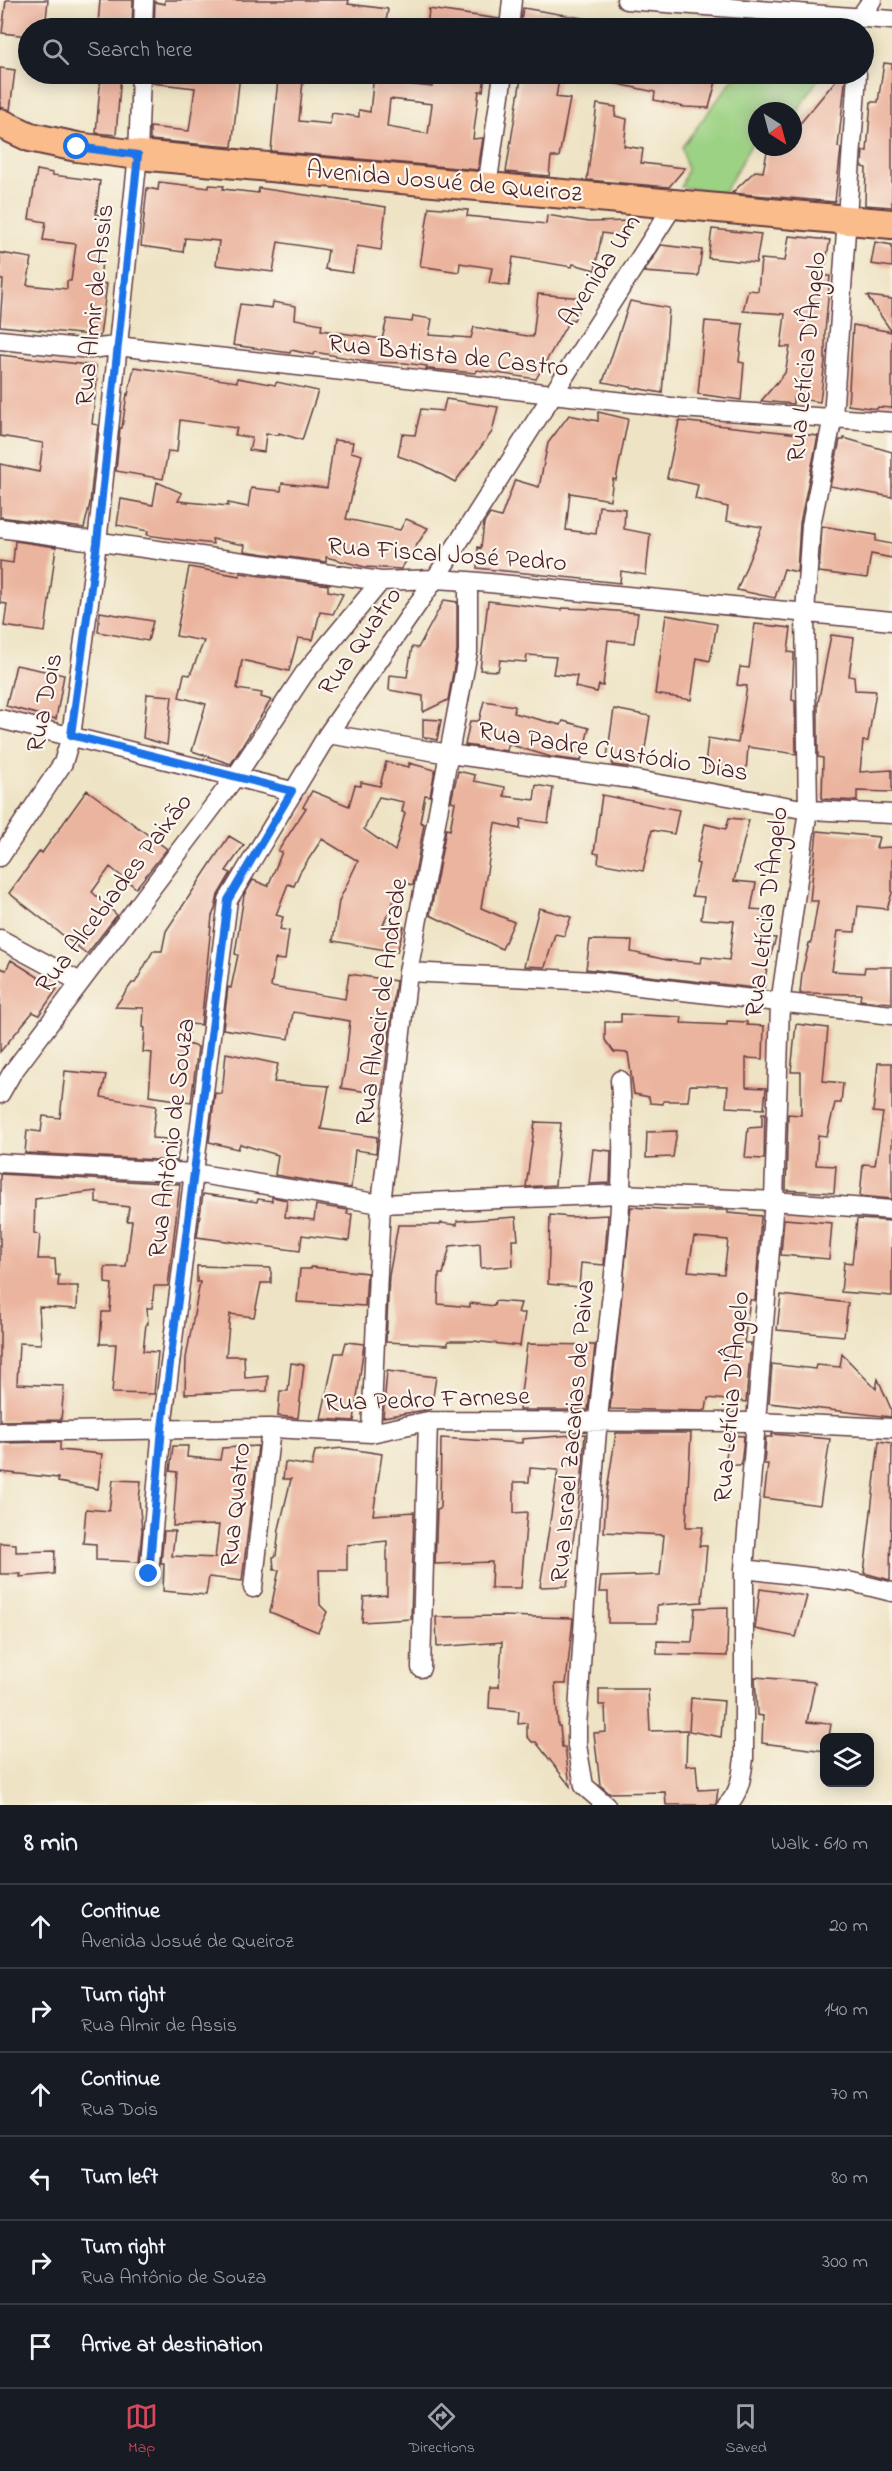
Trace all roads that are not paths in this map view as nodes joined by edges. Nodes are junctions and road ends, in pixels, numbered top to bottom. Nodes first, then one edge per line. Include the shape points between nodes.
1 (144, 0) edge
2 (513, 0) edge
3 (626, 0) edge
4 (872, 0) edge
5 (860, 15) edge
6 (143, 18) edge
7 (510, 18) edge
8 (892, 20) edge
9 (141, 84) edge
10 (502, 84) edge
11 (856, 84) edge
12 (0, 123) edge
13 (138, 155) junction
14 (488, 187) junction
15 (675, 203) junction
16 (848, 220) junction
17 (892, 224) edge
18 (0, 340) edge
19 (116, 346) junction
20 (551, 394) junction
21 (833, 417) junction
22 (892, 422) edge
23 (0, 528) edge
24 (97, 543) junction
25 (435, 579) junction
26 (381, 581) junction
27 (468, 581) junction
28 (805, 613) junction
29 (892, 621) edge
30 (0, 718) edge
31 (327, 734) junction
32 (71, 735) junction
33 (449, 754) junction
34 (236, 776) junction
35 (292, 791) junction
36 (808, 810) junction
37 (892, 814) edge
38 (0, 857) edge
39 (0, 939) edge
40 (408, 972) junction
41 (80, 982) junction
42 (780, 1004) junction
43 (892, 1015) edge
44 (620, 1080) dead end
45 (0, 1094) edge
46 (0, 1162) edge
47 (194, 1173) junction
48 (621, 1194) junction
49 (774, 1201) junction
50 (381, 1204) junction
51 (892, 1210) edge
52 (428, 1422) junction
53 (598, 1422) junction
54 (757, 1422) junction
55 (162, 1428) junction
56 (271, 1428) junction
57 (892, 1428) edge
58 (0, 1432) edge
59 (371, 1433) junction
60 (744, 1569) junction
61 (149, 1574) dead end
62 (253, 1588) dead end
63 (892, 1592) edge
64 (421, 1668) dead end
65 (606, 1805) edge
66 (728, 1805) edge

1 - 6 street
2 - 7 street
3 - 5 street
4 - 5 street
5 - 8 street
9 - 13 street, Rua Almir de Assis
10 - 14 street
11 - 16 street, Rua Letícia D'Ângelo
12 - 13 main road, Avenida Josué de Queiroz via 30,137
13 - 14 main road, Avenida Josué de Queiroz
13 - 19 street, Rua Almir de Assis
14 - 15 main road, Avenida Josué de Queiroz
15 - 16 main road, Avenida Josué de Queiroz
15 - 20 street, Avenida Um
16 - 17 main road, Avenida Josué de Queiroz
16 - 21 street, Rua Letícia D'Ângelo
18 - 19 street, Rua Batista de Castro via 90,349
19 - 20 street, Rua Batista de Castro
19 - 24 street, Rua Almir de Assis
20 - 21 street, Rua Batista de Castro via 680,408
20 - 25 street, Avenida Um
21 - 22 street, Rua Batista de Castro
21 - 28 street, Rua Letícia D'Ângelo via 811,525
23 - 24 street, Rua Fiscal José Pedro
24 - 26 street, Rua Fiscal José Pedro
24 - 32 street, Rua Dois
25 - 26 street, Rua Fiscal José Pedro
25 - 27 street, Rua Fiscal José Pedro
25 - 31 street, Rua Quatro
26 - 34 street, Rua Alcebíades Paixão via 304,674
27 - 28 street, Rua Fiscal José Pedro
27 - 33 street, Rua Alvacir de Andrade via 468,652
28 - 29 street, Rua Fiscal José Pedro
28 - 36 street, Rua Letícia D'Ângelo
30 - 32 street
31 - 33 street, Rua Padre Custódio Dias
31 - 35 street, Rua Antônio de Souza
32 - 34 street
32 - 38 street, Rua Dois via 63,763
33 - 36 street, Rua Padre Custódio Dias via 631,779
33 - 40 street, Rua Alvacir de Andrade
34 - 35 street
34 - 41 street, Rua Alcebíades Paixão
35 - 47 street, Rua Antônio de Souza via 228,900
36 - 37 street, Rua Padre Custódio Dias
36 - 42 street, Rua Letícia D'Ângelo
39 - 41 street
40 - 42 street via 595,981
40 - 50 street, Rua Alvacir de Andrade
41 - 45 street, Rua Alcebíades Paixão via 12,1072
42 - 43 street
42 - 49 street, Rua Letícia D'Ângelo
44 - 48 street, Rua Israel Zacarias de Paiva via 624,1119
46 - 47 street
47 - 50 street
47 - 55 street, Rua Antônio de Souza
48 - 49 street
48 - 50 street
48 - 53 street, Rua Israel Zacarias de Paiva
49 - 51 street
49 - 54 street, Rua Letícia D'Ângelo
50 - 59 street, Rua Alvacir de Andrade
52 - 53 street, Rua Pedro Farnese
52 - 59 street, Rua Pedro Farnese
52 - 64 street
53 - 54 street, Rua Pedro Farnese
53 - 65 street, Rua Israel Zacarias de Paiva via 577,1745 584,1786
54 - 57 street, Rua Pedro Farnese
54 - 60 street, Rua Letícia D'Ângelo
55 - 56 street, Rua Pedro Farnese
55 - 58 street, Rua Pedro Farnese
55 - 61 street, Rua Antônio de Souza
56 - 59 street, Rua Pedro Farnese
56 - 62 street, Rua Quatro
60 - 63 street via 852,1582
60 - 66 street, Rua Letícia D'Ângelo via 744,1758 742,1775

